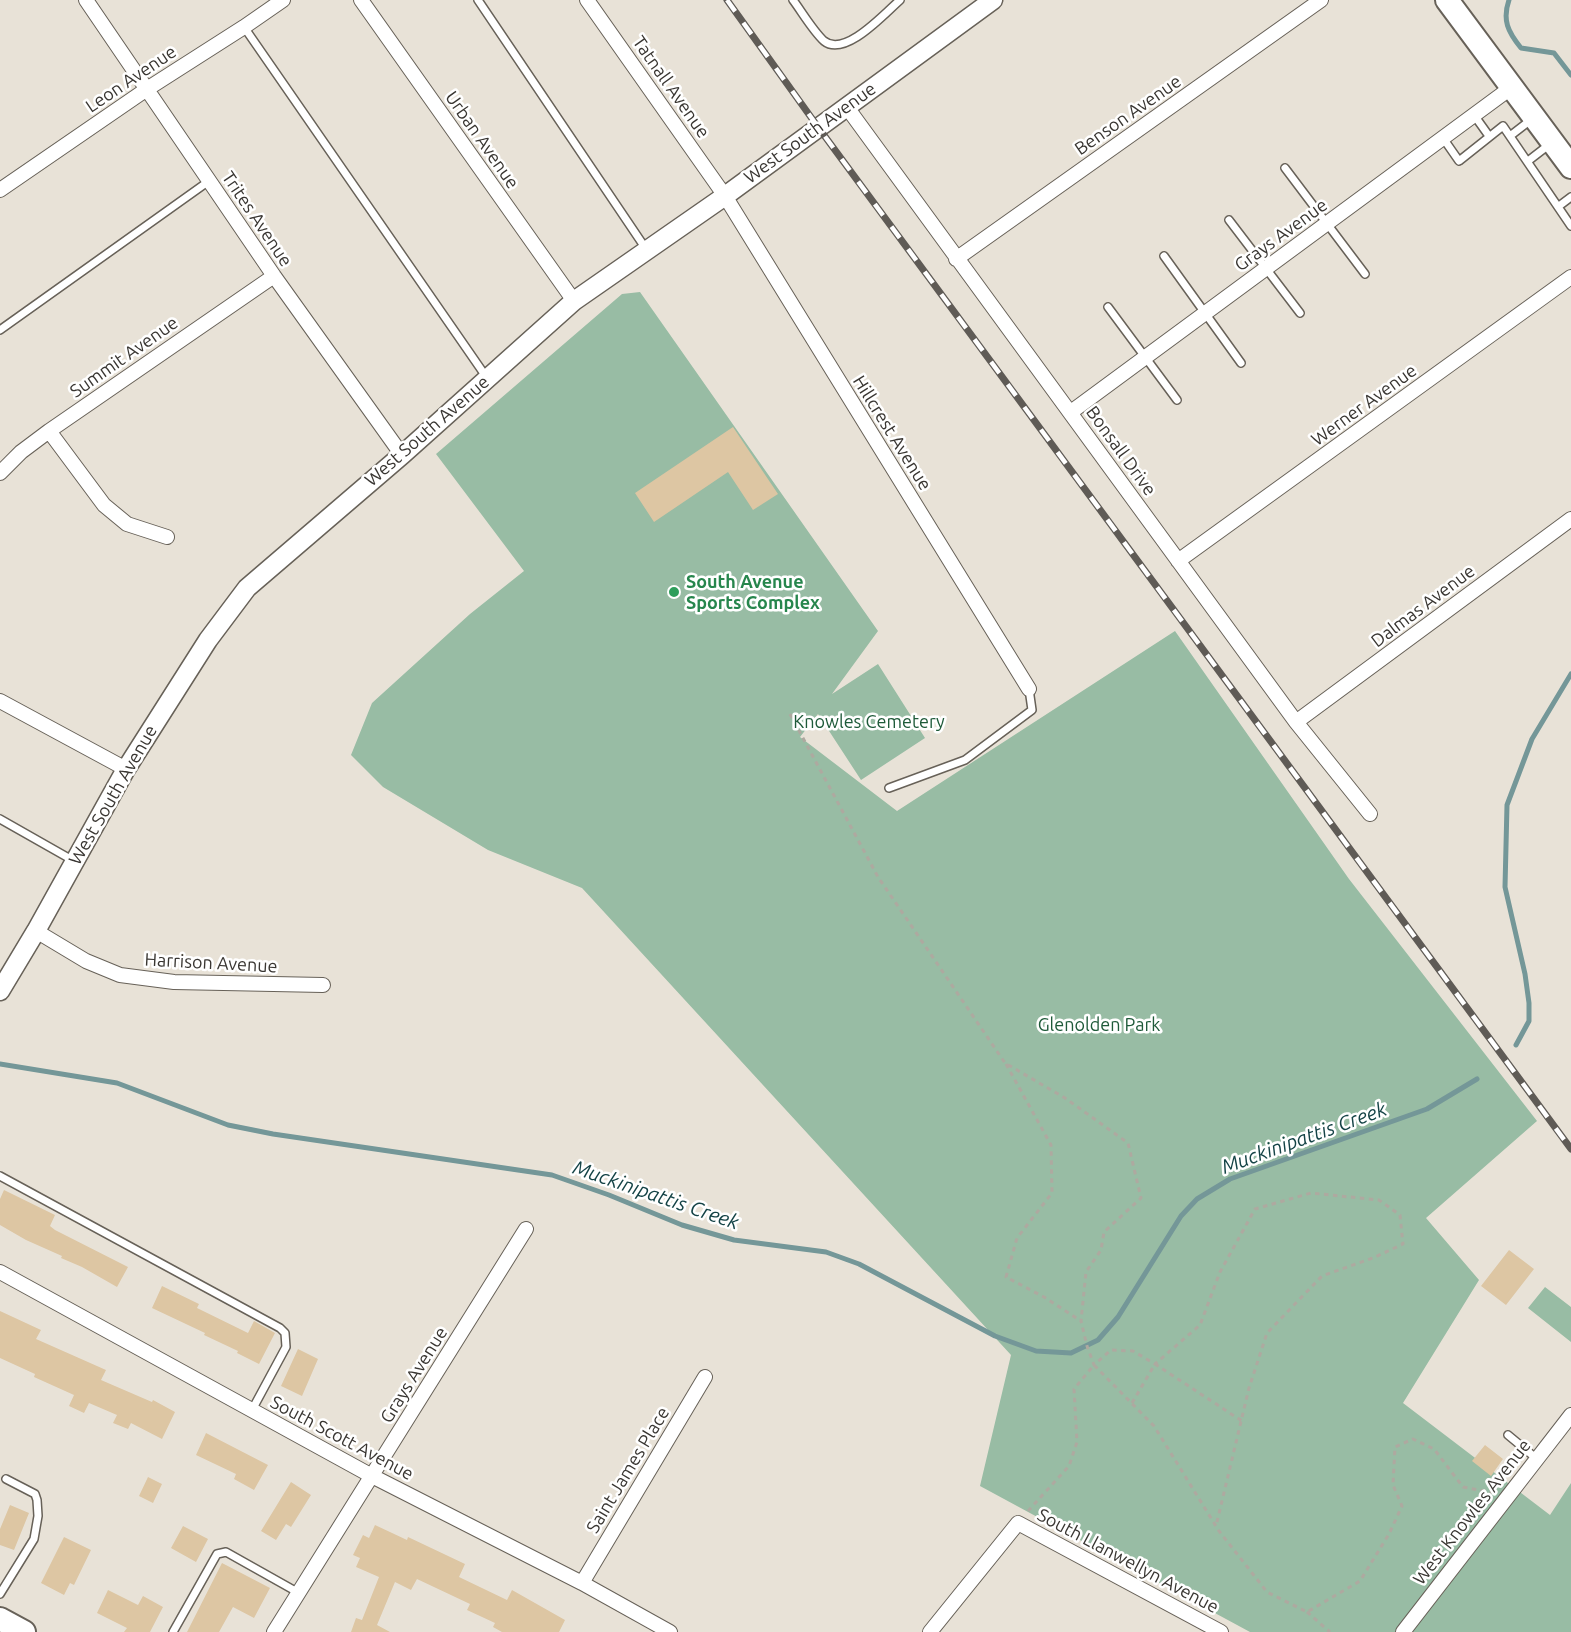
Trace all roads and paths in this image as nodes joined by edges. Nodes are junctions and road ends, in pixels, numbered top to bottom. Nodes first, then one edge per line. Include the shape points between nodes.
1 (86, 0) edge
2 (283, 0) edge
3 (361, 0) edge
4 (478, 0) edge
5 (587, 0) edge
6 (793, 0) edge
7 (900, 0) edge
8 (993, 0) edge
9 (1321, 0) edge
10 (1447, 0) edge
11 (244, 27) junction
12 (1512, 87) junction
13 (147, 89) junction
14 (846, 106) junction
15 (1474, 116) junction
16 (1534, 117) junction
17 (1489, 136) junction
18 (1510, 136) junction
19 (1443, 138) junction
20 (1553, 142) junction
21 (1528, 161) junction
22 (1571, 167) edge
23 (1285, 168) dead end
24 (209, 181) junction
25 (0, 190) edge
26 (725, 196) junction
27 (1571, 196) edge
28 (1559, 207) junction
29 (1229, 220) dead end
30 (1328, 224) junction
31 (1571, 226) edge
32 (647, 250) junction
33 (1164, 256) dead end
34 (956, 259) junction
35 (1266, 269) junction
36 (1365, 273) dead end
37 (274, 276) junction
38 (1571, 277) edge
39 (574, 301) junction
40 (1107, 307) dead end
41 (1205, 312) junction
42 (1300, 313) dead end
43 (0, 330) edge
44 (1144, 358) junction
45 (1241, 363) dead end
46 (487, 379) junction
47 (1177, 400) dead end
48 (1071, 412) junction
49 (49, 430) junction
50 (402, 455) junction
51 (0, 473) edge
52 (1571, 519) edge
53 (167, 537) dead end
54 (1178, 561) junction
55 (1029, 689) joint
56 (0, 701) edge
57 (790, 714) dead end
58 (1296, 722) junction
59 (126, 769) junction
60 (889, 788) dead end
61 (1370, 814) dead end
62 (0, 819) edge
63 (75, 861) junction
64 (36, 931) junction
65 (323, 985) dead end
66 (0, 991) edge
67 (1005, 1064) junction
68 (0, 1176) edge
69 (526, 1229) dead end
70 (0, 1272) edge
71 (1081, 1321) junction
72 (1155, 1364) junction
73 (1094, 1365) junction
74 (705, 1377) dead end
75 (1132, 1403) junction
76 (252, 1410) junction
77 (1571, 1415) edge
78 (1242, 1420) junction
79 (1508, 1435) dead end
80 (1537, 1459) junction
81 (372, 1476) junction
82 (6, 1479) dead end
83 (1507, 1496) junction
84 (1018, 1523) junction
85 (1216, 1526) junction
86 (582, 1583) junction
87 (299, 1593) junction
88 (0, 1594) edge
89 (1307, 1612) junction
90 (0, 1619) edge
91 (24, 1632) edge
92 (173, 1632) edge
93 (274, 1632) edge
94 (670, 1632) edge
95 (930, 1632) edge
96 (1221, 1632) edge
97 (1330, 1632) edge
98 (1403, 1632) edge

1 - 13 street, Trites Avenue
2 - 11 street, Leon Avenue
3 - 39 street, Urban Avenue
4 - 32 lane
5 - 26 street, Tatnall Avenue
6 - 7 lane via 825,42 837,45 856,39
8 - 14 street, West South Avenue
9 - 34 street, Benson Avenue
10 - 12 main road
11 - 13 street, Leon Avenue
11 - 46 lane
12 - 15 street, Grays Avenue
12 - 16 main road
13 - 24 street, Trites Avenue
13 - 25 street, Leon Avenue
14 - 26 street, West South Avenue
14 - 34 street, Bonsall Drive
15 - 17 lane
15 - 19 street, Grays Avenue
16 - 18 lane
16 - 20 main road
17 - 18 lane via 1503,126
17 - 19 lane via 1459,160
18 - 21 lane
19 - 30 street, Grays Avenue
20 - 21 lane
20 - 22 main road
21 - 28 lane
23 - 30 lane
24 - 37 street, Trites Avenue
24 - 43 lane
26 - 32 street, West South Avenue
26 - 55 street, Hillcrest Avenue
27 - 28 lane
28 - 31 lane
29 - 35 lane
30 - 35 street, Grays Avenue
30 - 36 lane
32 - 39 street, West South Avenue
33 - 41 lane
34 - 48 street, Bonsall Drive
35 - 41 street, Grays Avenue
35 - 42 lane
37 - 49 street, Summit Avenue
37 - 50 street, Trites Avenue
38 - 54 street, Werner Avenue
39 - 46 street, West South Avenue
40 - 44 lane
41 - 44 street, Grays Avenue
41 - 45 lane
44 - 47 lane
44 - 48 street, Grays Avenue
46 - 50 street, West South Avenue
48 - 54 street, Bonsall Drive
49 - 51 street, Summit Avenue
49 - 53 street via 104,505 127,524
50 - 59 street, West South Avenue via 247,588 208,640
52 - 58 street, Dalmas Avenue
54 - 58 street, Bonsall Drive
55 - 60 lane via 1032,710 965,760
56 - 59 street
57 - 67 path via 878,877
58 - 61 street, Bonsall Drive
59 - 63 street, West South Avenue
62 - 63 lane
63 - 64 street, West South Avenue
64 - 65 street, Harrison Avenue via 86,961 120,975 174,982
64 - 66 street, West South Avenue
67 - 71 path via 1051,1145 1052,1193 1017,1238 1006,1277
67 - 71 path via 1065,1098 1128,1143 1141,1198 1104,1232 1101,1250 1086,1272
68 - 76 lane via 280,1328 286,1347
69 - 81 street, Grays Avenue
70 - 76 street, South Scott Avenue
71 - 73 path
72 - 73 path via 1133,1351 1111,1350
72 - 75 path
72 - 78 path
72 - 78 path via 1200,1325 1220,1272 1255,1209 1311,1193 1379,1200 1400,1215 1403,1244 1322,1276 1267,1333
73 - 75 path
73 - 84 path via 1074,1389 1077,1442 1069,1466
74 - 86 street, Saint James Place
75 - 85 path via 1154,1426
76 - 81 street, South Scott Avenue
77 - 80 street, West Knowles Avenue
78 - 85 path
79 - 80 lane
80 - 83 street, West Knowles Avenue
81 - 86 street, South Scott Avenue
81 - 87 street, Grays Avenue
82 - 88 lane via 35,1494 38,1516 34,1539
83 - 89 path via 1463,1487 1434,1449 1413,1439 1395,1447 1394,1485 1402,1506 1389,1534 1360,1581
83 - 98 street, West Knowles Avenue
84 - 95 street
84 - 96 street, South Llanwellyn Avenue
85 - 89 path via 1267,1592
86 - 94 street, South Scott Avenue
87 - 92 lane via 226,1552 217,1554
87 - 93 street, Grays Avenue
89 - 97 path
90 - 91 main road

